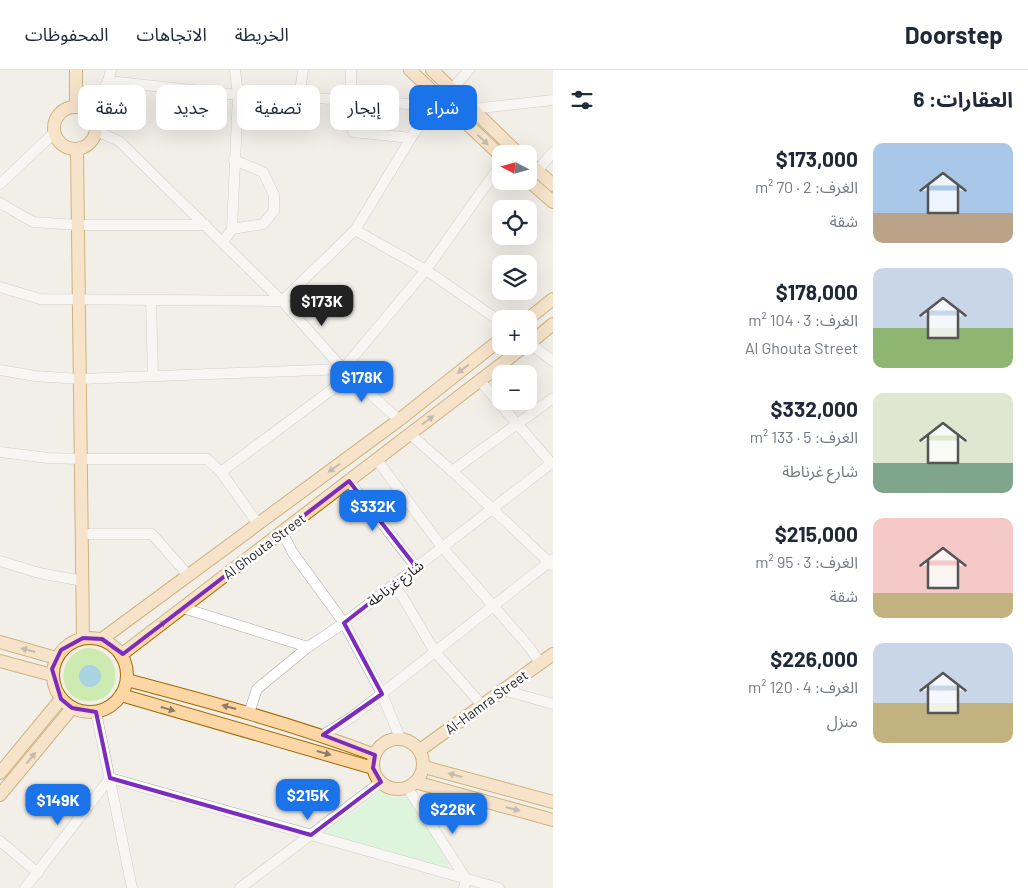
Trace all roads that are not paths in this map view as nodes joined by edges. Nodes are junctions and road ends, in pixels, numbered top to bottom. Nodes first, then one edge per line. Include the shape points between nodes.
1 (76, 70) edge
2 (111, 70) edge
3 (235, 70) edge
4 (303, 70) edge
5 (351, 70) edge
6 (410, 70) edge
7 (432, 70) edge
8 (469, 70) edge
9 (108, 81) junction
10 (106, 85) edge
11 (301, 85) edge
12 (351, 85) edge
13 (422, 85) edge
14 (448, 85) edge
15 (456, 85) edge
16 (237, 87) edge
17 (237, 95) edge
18 (553, 100) edge
19 (76, 107) joint
20 (477, 108) edge
21 (237, 111) edge
22 (477, 113) edge
23 (353, 130) edge
24 (416, 130) edge
25 (469, 130) edge
26 (96, 132) joint
27 (54, 133) junction
28 (411, 138) junction
29 (510, 145) edge
30 (492, 149) edge
31 (77, 150) junction
32 (553, 152) edge
33 (234, 160) junction
34 (538, 166) edge
35 (538, 176) edge
36 (492, 177) edge
37 (538, 182) edge
38 (0, 184) edge
39 (553, 184) edge
40 (553, 202) edge
41 (0, 203) edge
42 (78, 225) junction
43 (206, 225) junction
44 (232, 229) junction
45 (355, 230) junction
46 (223, 242) junction
47 (426, 270) junction
48 (0, 287) edge
49 (553, 300) edge
50 (79, 301) junction
51 (151, 301) junction
52 (282, 301) junction
53 (537, 312) edge
54 (492, 316) edge
55 (553, 324) edge
56 (537, 337) edge
57 (492, 346) edge
58 (537, 349) edge
59 (513, 355) edge
60 (553, 360) edge
61 (343, 369) junction
62 (0, 370) edge
63 (152, 376) junction
64 (80, 379) junction
65 (480, 381) junction
66 (553, 398) edge
67 (399, 420) junction
68 (517, 424) junction
69 (410, 434) junction
70 (0, 452) edge
71 (81, 459) junction
72 (377, 460) junction
73 (552, 464) edge
74 (452, 471) junction
75 (221, 472) junction
76 (349, 481) junction
77 (492, 509) junction
78 (258, 524) junction
79 (282, 532) junction
80 (82, 534) junction
81 (442, 547) junction
82 (0, 561) edge
83 (552, 562) edge
84 (416, 567) junction
85 (188, 575) junction
86 (83, 581) junction
87 (392, 585) junction
88 (493, 607) junction
89 (183, 608) junction
90 (344, 622) junction
91 (83, 638) junction
92 (102, 639) junction
93 (0, 642) edge
94 (308, 647) junction
95 (435, 652) junction
96 (553, 654) edge
97 (122, 655) junction
98 (56, 658) junction
99 (0, 661) edge
100 (540, 663) junction
101 (52, 675) junction
102 (127, 680) junction
103 (503, 690) junction
104 (382, 694) junction
105 (121, 695) junction
106 (61, 699) junction
107 (482, 704) junction
108 (553, 704) edge
109 (72, 708) junction
110 (96, 712) junction
111 (249, 713) junction
112 (323, 736) junction
113 (400, 738) junction
114 (420, 750) junction
115 (374, 761) junction
116 (424, 767) junction
117 (0, 773) edge
118 (110, 778) junction
119 (381, 782) junction
120 (411, 785) junction
121 (0, 795) edge
122 (553, 802) edge
123 (553, 820) edge
124 (310, 835) junction
125 (0, 841) edge
126 (38, 873) junction
127 (465, 883) edge
128 (25, 888) edge
129 (132, 888) edge
130 (240, 888) edge
131 (500, 888) edge

1 - 19 main road
2 - 9 street
3 - 16 street
4 - 11 street
5 - 12 street
6 - 13 main road
7 - 14 main road
8 - 15 street
9 - 10 street
9 - 17 street
18 - 20 street
19 - 27 main road via 58,114
21 - 33 street
22 - 29 main road
23 - 28 street
24 - 28 street
25 -> 30 main road
26 - 31 main road via 90,144
26 - 43 street via 119,140
27 - 31 main road via 65,148
27 - 38 street
28 - 45 street
31 - 42 main road
32 - 34 street
33 - 44 street
33 - 44 street via 263,172 274,195 274,211 263,224
35 - 39 main road
36 - 47 street
37 - 40 main road
41 - 42 street via 33,222
42 - 43 street
42 - 50 main road
43 - 46 street
44 - 46 street
45 - 47 street
45 - 52 street
46 - 52 street
47 - 54 street
47 - 61 street
48 - 50 street via 40,299
49 - 53 main road
50 - 51 street
50 - 64 main road
51 - 52 street
51 - 63 street
52 - 61 street
55 - 56 main road
57 -> 67 main road
58 - 60 street
59 - 65 main road, Al Ghouta Street
61 - 63 street
61 - 67 street
61 - 75 street via 334,388
62 - 64 street
63 - 64 street
64 - 71 main road
65 - 68 street
69 -> 65 main road, Al Ghouta Street
66 - 68 street
67 -> 78 main road
68 - 73 street
68 - 74 street
69 - 72 main road, Al Ghouta Street
69 - 74 street
70 - 71 street
71 - 75 street via 207,459
71 - 80 main road
72 - 76 main road, Al Ghouta Street
72 - 81 street
73 - 77 street, شارع غرناطة
74 - 77 street
75 - 78 street
76 - 79 main road, Al Ghouta Street
76 - 84 street
77 - 81 street, شارع غرناطة
77 - 83 street
78 - 85 main road
79 - 89 main road, Al Ghouta Street
79 - 90 street via 293,553
80 - 85 street via 152,534
80 - 86 main road
81 - 84 street, شارع غرناطة
81 - 88 street
82 - 86 street via 39,573
83 - 88 street
84 - 87 street, شارع غرناطة
85 - 92 main road
86 - 91 main road
87 - 90 street, شارع غرناطة
87 - 95 street
88 - 95 street
88 - 100 street
89 - 94 street
97 -> 89 main road, Al Ghouta Street
90 - 94 street, شارع غرناطة
90 - 104 street
91 - 92 main road
91 - 98 main road via 67,644
92 - 97 main road
98 -> 93 main road
94 - 111 street, شارع غرناطة via 257,689
95 - 104 street
95 - 107 street
96 - 100 main road, Al-Hamra Street
97 - 102 main road
98 - 101 main road
99 - 101 main road
100 - 103 main road, Al-Hamra Street
101 - 106 main road via 54,688
102 - 105 main road
111 -> 102 main road
103 - 107 main road, Al-Hamra Street
103 - 108 street
104 - 112 street
104 - 113 street
105 - 110 main road via 106,709
105 -> 115 main road
106 - 109 main road
106 - 117 main road
107 - 114 main road, Al-Hamra Street
109 - 110 main road
121 -> 109 main road
110 - 118 street
111 - 112 main road
112 - 115 main road
113 - 114 main road
113 - 115 main road via 384,742 378,748
114 - 116 main road
115 - 119 main road via 376,776
116 - 120 main road via 420,778
122 -> 116 main road
118 - 124 street
118 - 126 street
118 - 129 street
119 - 120 main road via 393,788
119 - 124 street
120 -> 123 main road
120 - 127 street
124 - 127 street
124 - 130 street
125 - 126 street
126 - 128 street
127 - 131 street

